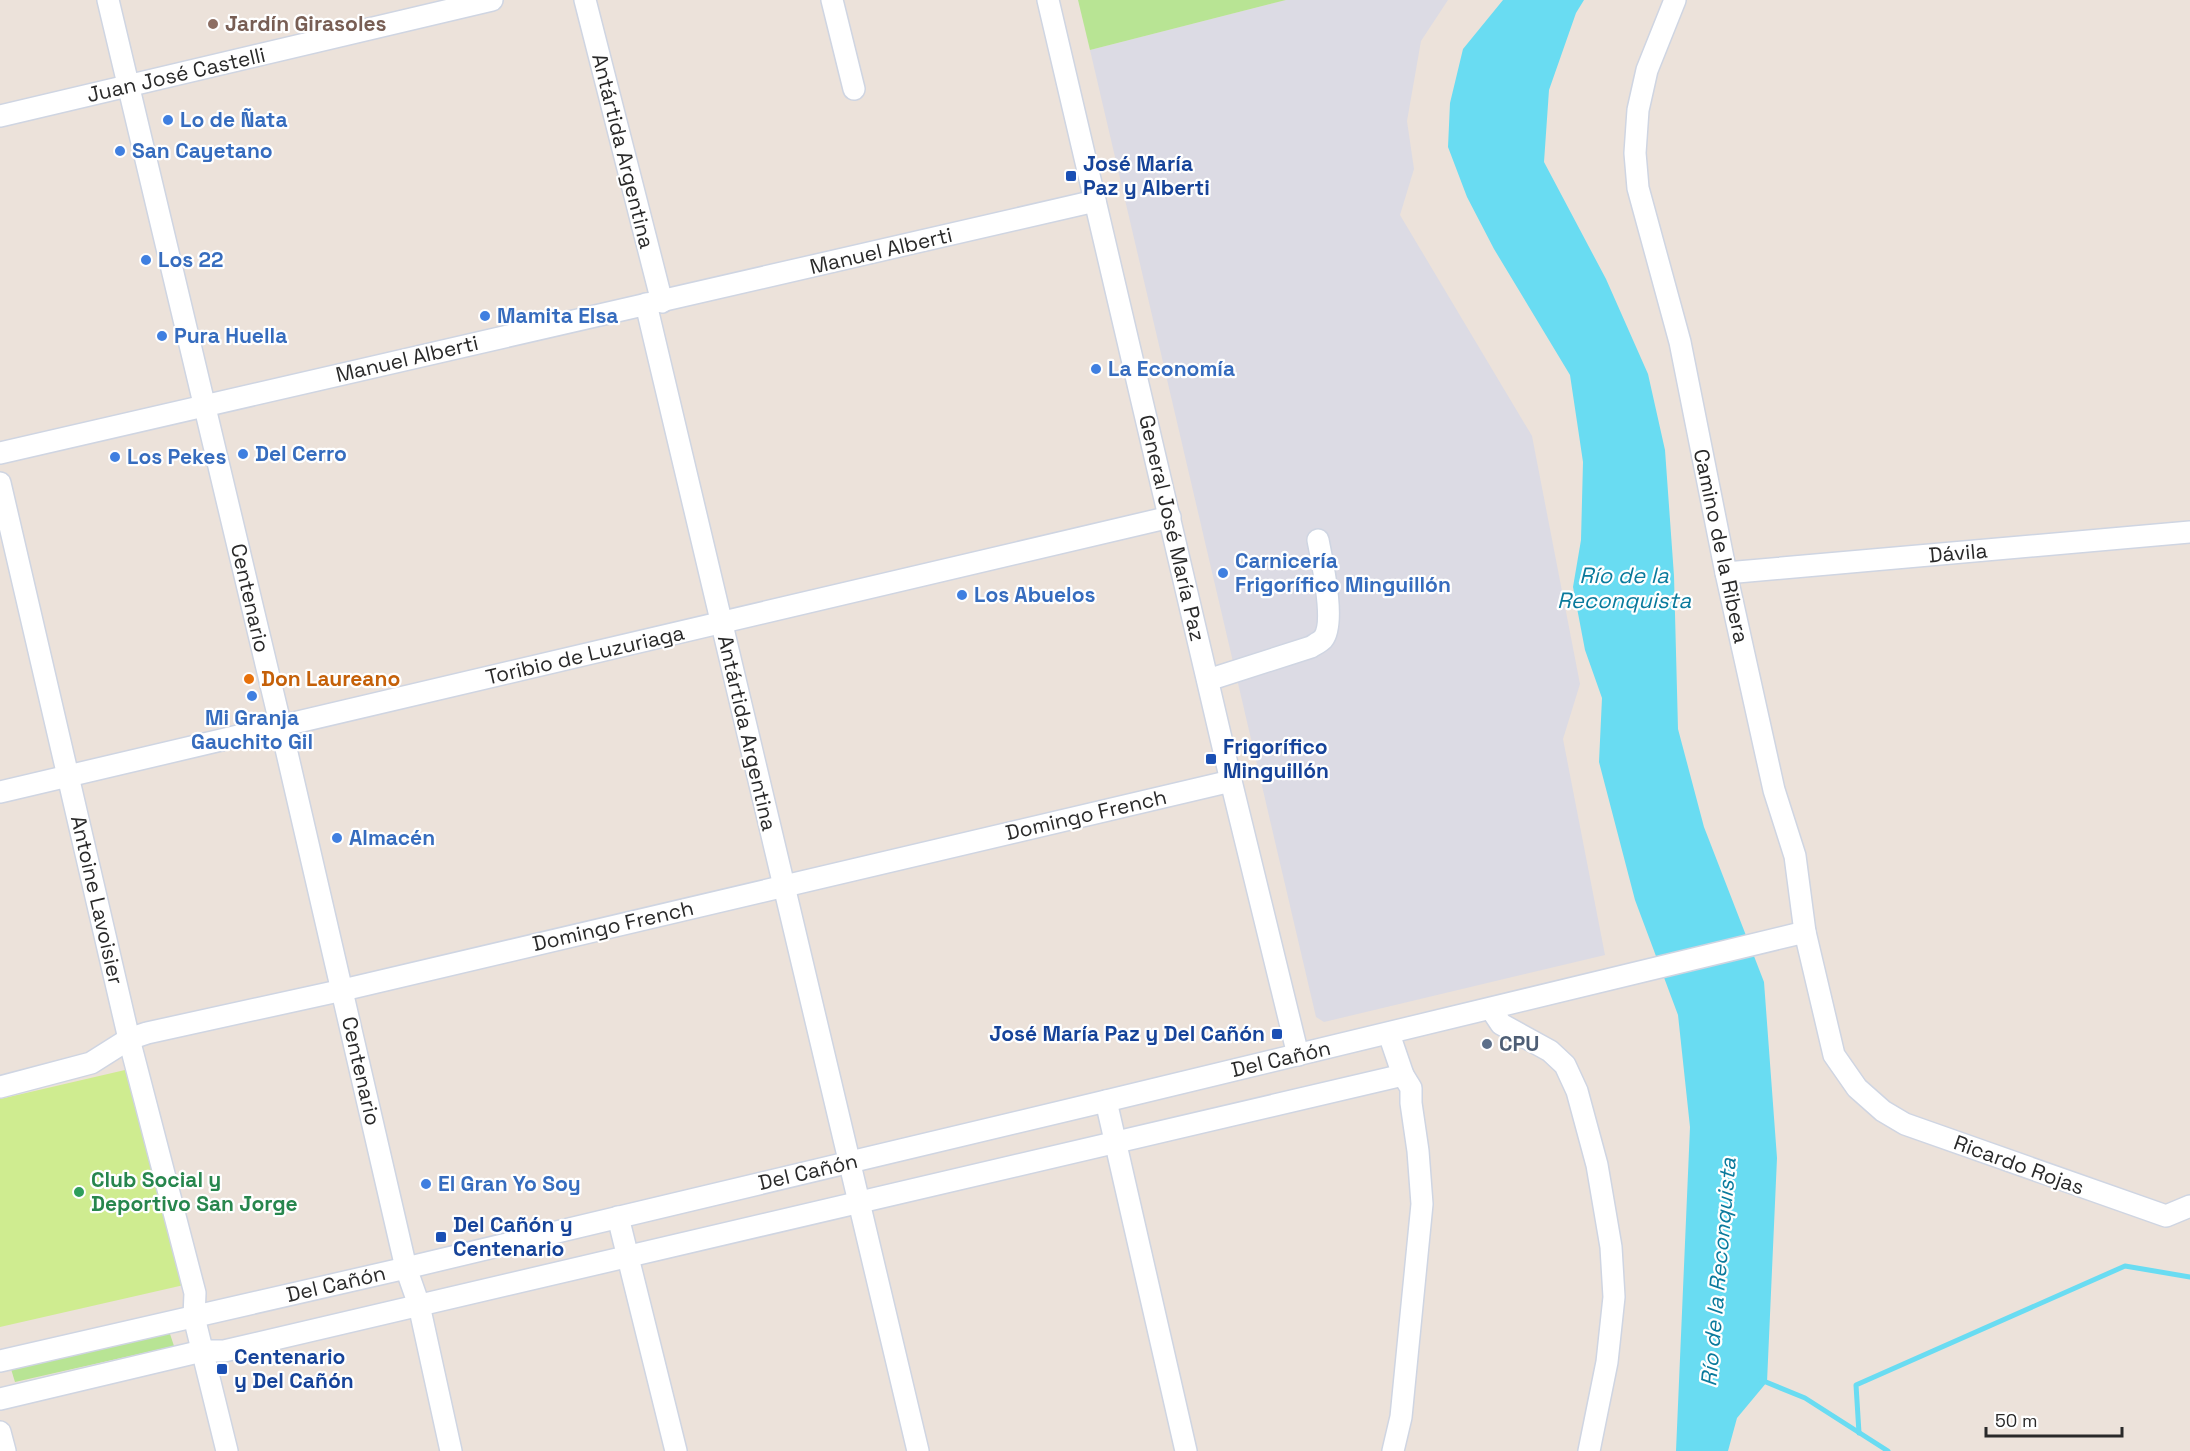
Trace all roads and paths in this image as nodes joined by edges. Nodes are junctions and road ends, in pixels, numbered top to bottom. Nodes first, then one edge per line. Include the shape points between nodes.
1 (108, 0) edge
2 (492, 0) edge
3 (585, 0) edge
4 (832, 0) edge
5 (1048, 0) edge
6 (1675, 0) edge
7 (412, 9) edge
8 (128, 86) junction
9 (854, 89) dead end
10 (0, 116) edge
11 (1095, 201) junction
12 (654, 303) junction
13 (204, 406) junction
14 (0, 453) edge
15 (0, 483) edge
16 (1170, 517) junction
17 (2190, 532) edge
18 (1318, 540) dead end
19 (1726, 573) junction
20 (721, 622) junction
21 (1208, 680) junction
22 (281, 727) junction
23 (69, 776) junction
24 (1232, 781) junction
25 (0, 792) edge
26 (783, 886) junction
27 (1805, 932) junction
28 (343, 990) junction
29 (1491, 1009) junction
30 (1389, 1034) junction
31 (129, 1039) junction
32 (1298, 1055) junction
33 (1403, 1075) junction
34 (0, 1087) edge
35 (1857, 1088) joint
36 (1106, 1101) junction
37 (1116, 1143) junction
38 (848, 1162) junction
39 (858, 1203) junction
40 (2190, 1206) edge
41 (618, 1217) junction
42 (628, 1257) junction
43 (406, 1268) junction
44 (419, 1305) junction
45 (194, 1317) junction
46 (202, 1351) junction
47 (0, 1361) edge
48 (0, 1399) edge
49 (0, 1432) edge
50 (5, 1451) edge
51 (227, 1451) edge
52 (451, 1451) edge
53 (676, 1451) edge
54 (918, 1451) edge
55 (1185, 1451) edge
56 (1393, 1451) edge
57 (1589, 1451) edge

1 - 8 street, Centenario
2 - 7 street, Juan José Castelli
3 - 12 street, Antártida Argentina
4 - 9 street
5 - 11 street, General José María Paz
6 - 19 street, Camino de la Ribera via 1647,70 1638,110 1638,188 1680,342
7 - 8 street, Juan José Castelli
8 - 10 street, Juan José Castelli
8 - 13 street, Centenario
11 - 12 street, Manuel Alberti
11 - 16 street, General José María Paz
12 - 13 street, Manuel Alberti
12 - 20 street, Antártida Argentina
13 - 14 street, Manuel Alberti
13 - 22 street, Centenario
15 - 23 street, Antoine Lavoisier
16 - 20 street, Toribio de Luzuriaga
16 - 21 street, General José María Paz
17 - 19 street, Dávila
18 - 21 street via 1327,588 1328,623 1323,639 1311,647
19 - 27 street, Camino de la Ribera via 1774,790 1795,856
20 - 22 street, Toribio de Luzuriaga
20 - 26 street, Antártida Argentina
21 - 24 street, General José María Paz
22 - 23 street, Toribio de Luzuriaga
22 - 28 street, Centenario
23 - 25 street, Toribio de Luzuriaga
23 - 31 street, Antoine Lavoisier
24 - 26 street, Domingo French
24 - 32 street, General José María Paz
26 - 28 street, Domingo French
26 - 38 street, Antártida Argentina
27 - 29 street, Del Cañón
27 - 35 street, Camino de la Ribera via 1834,1055
28 - 31 street, Domingo French
28 - 43 street, Centenario
29 - 30 street, Del Cañón
29 - 57 street via 1502,1024 1550,1051 1565,1065 1577,1091 1597,1165 1611,1247 1614,1297 1607,1362
30 - 32 street, Del Cañón
30 - 33 street
31 - 34 street, Domingo French via 91,1063
31 - 45 street, Antoine Lavoisier via 195,1293
32 - 36 street, Del Cañón
33 - 37 street, Del Cañón
33 - 56 street via 1411,1088 1422,1204 1404,1394
35 - 40 street, Ricardo Rojas via 1905,1124 2115,1200 2166,1216
36 - 37 street
36 - 38 street, Del Cañón
37 - 39 street, Del Cañón
37 - 55 street
38 - 39 street, Antártida Argentina
38 - 41 street, Del Cañón
39 - 42 street, Del Cañón
39 - 54 street, Antártida Argentina
41 - 42 street
41 - 43 street, Del Cañón
42 - 44 street, Del Cañón
42 - 53 street
43 - 44 street
43 - 45 street, Del Cañón
44 - 46 street, Del Cañón via 224,1351
44 - 52 street
45 - 46 street
45 - 47 street, Del Cañón
46 - 48 street, Del Cañón
46 - 51 street
49 - 50 street

